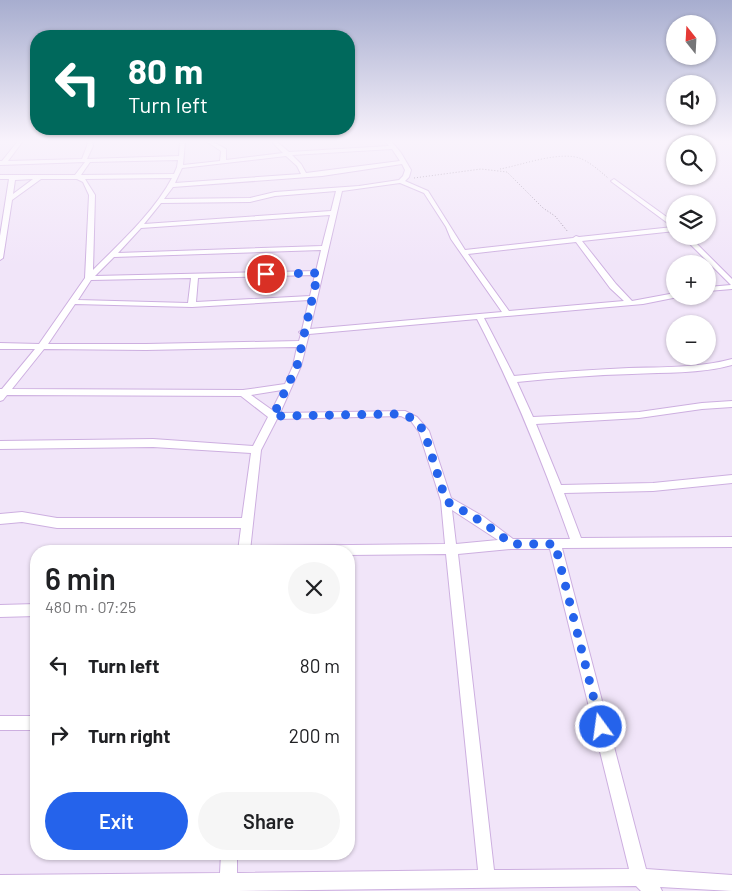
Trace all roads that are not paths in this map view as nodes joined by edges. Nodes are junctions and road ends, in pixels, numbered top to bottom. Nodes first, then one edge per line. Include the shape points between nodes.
1 (11, 183) edge
2 (32, 183) edge
3 (86, 183) edge
4 (203, 183) edge
5 (395, 183) edge
6 (410, 183) edge
7 (616, 183) edge
8 (171, 185) joint
9 (339, 190) junction
10 (8, 200) junction
11 (160, 201) junction
12 (332, 213) junction
13 (311, 214) junction
14 (666, 220) edge
15 (329, 223) junction
16 (139, 226) junction
17 (666, 229) edge
18 (576, 238) junction
19 (693, 245) edge
20 (325, 248) junction
21 (464, 252) junction
22 (113, 254) junction
23 (0, 258) edge
24 (318, 273) junction
25 (195, 275) junction
26 (89, 278) junction
27 (732, 283) edge
28 (732, 287) edge
29 (716, 288) edge
30 (666, 297) edge
31 (312, 298) junction
32 (72, 302) junction
33 (630, 303) junction
34 (192, 305) junction
35 (508, 315) junction
36 (480, 318) junction
37 (304, 332) junction
38 (0, 338) edge
39 (300, 344) junction
40 (4, 346) edge
41 (42, 346) junction
42 (732, 362) edge
43 (513, 379) junction
44 (289, 386) junction
45 (243, 393) junction
46 (2, 394) edge
47 (732, 404) edge
48 (273, 416) junction
49 (530, 421) junction
50 (0, 445) edge
51 (256, 450) junction
52 (732, 479) edge
53 (557, 489) junction
54 (446, 501) junction
55 (0, 519) edge
56 (247, 523) junction
57 (732, 542) edge
58 (577, 543) junction
59 (511, 544) junction
60 (555, 544) junction
61 (245, 545) edge
62 (452, 549) junction
63 (355, 550) edge
64 (30, 610) edge
65 (0, 611) edge
66 (0, 723) edge
67 (30, 723) edge
68 (229, 860) edge
69 (640, 877) junction
70 (487, 878) junction
71 (0, 884) edge
72 (728, 886) edge
73 (228, 887) edge
74 (653, 891) edge

1 - 10 street
2 - 10 street
3 - 26 street via 92,195
4 - 8 street
5 - 9 street
6 - 21 street via 426,192
7 - 14 street
8 - 11 street
9 - 11 street via 275,194 250,200
9 - 12 street
10 - 23 street
11 - 16 street
12 - 13 street
12 - 15 street
13 - 15 street
13 - 16 street
15 - 20 street
16 - 22 street
17 - 18 street
18 - 21 street
18 - 33 street
19 - 27 street
20 - 22 street
20 - 24 street
21 - 35 street
22 - 26 street
24 - 25 street
24 - 31 street
25 - 26 street
25 - 34 street
26 - 32 street
28 - 29 street
30 - 33 street
31 - 34 street
31 - 37 street
32 - 34 street
32 - 41 street
33 - 35 street
35 - 36 street
36 - 37 street
36 - 43 street
37 - 39 street
38 - 40 street
39 - 41 street
39 - 44 street via 297,366
40 - 41 street
41 - 46 street
42 - 43 street via 721,366
43 - 49 street
44 - 45 street
44 - 48 street
45 - 46 street
45 - 48 street
47 - 49 street via 639,415
48 - 51 street
48 - 54 street via 379,413 402,414 414,419 424,431
49 - 53 street
50 - 51 street via 153,443
51 - 56 street
52 - 53 street
53 - 58 street
54 - 59 street via 480,519
54 - 62 street
55 - 56 street via 22,517 57,523
56 - 61 street
57 - 58 street
58 - 60 street
59 - 60 street
59 - 62 street
60 - 69 street
62 - 63 street
62 - 70 street
64 - 65 street
66 - 67 street
68 - 73 street
69 - 70 street
69 - 72 street
69 - 74 street
70 - 73 street
71 - 73 street

